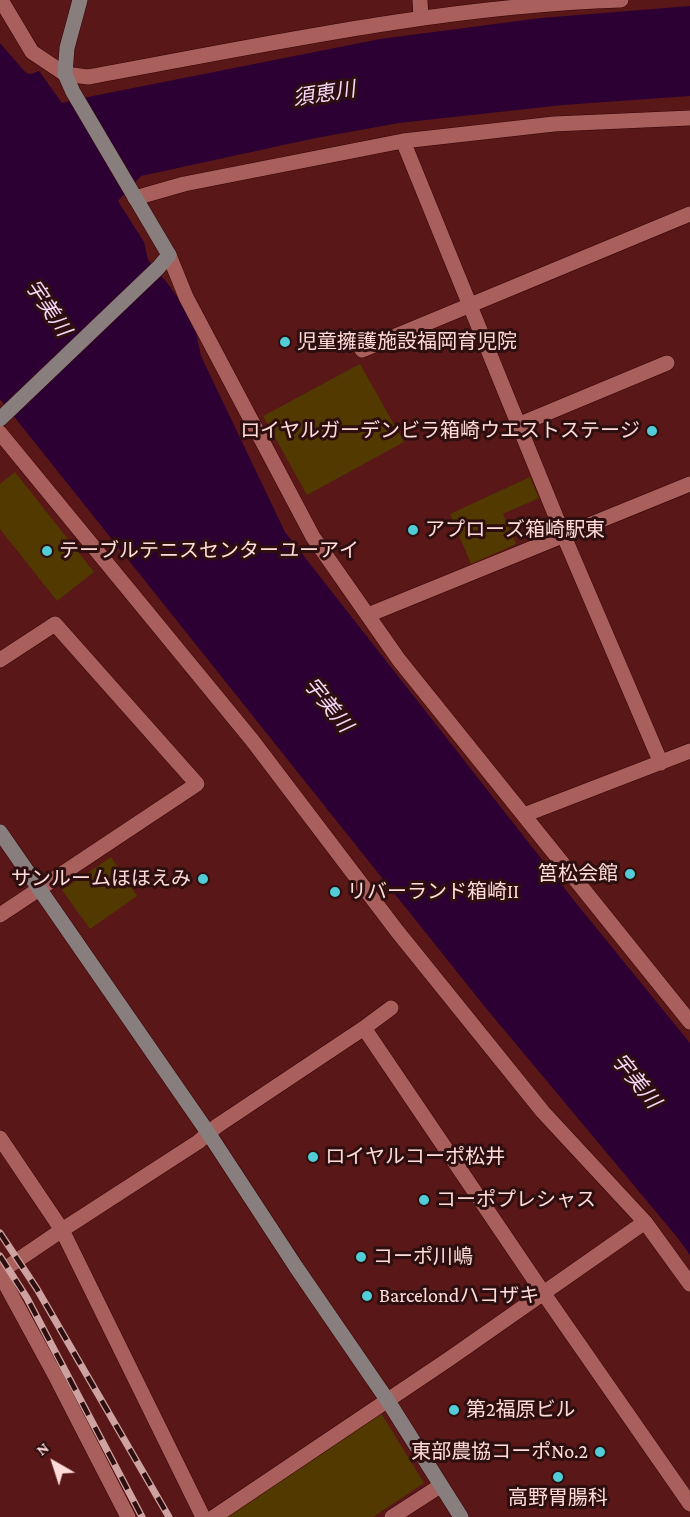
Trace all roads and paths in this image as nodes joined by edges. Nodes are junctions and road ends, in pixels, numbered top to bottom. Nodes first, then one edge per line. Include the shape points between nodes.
1 (1, 0) edge
2 (80, 0) edge
3 (420, 0) edge
4 (621, 0) edge
5 (421, 18) junction
6 (65, 74) junction
7 (690, 118) edge
8 (403, 141) junction
9 (131, 192) junction
10 (690, 214) edge
11 (169, 255) junction
12 (469, 304) junction
13 (362, 350) dead end
14 (667, 363) dead end
15 (2, 417) edge
16 (518, 425) junction
17 (0, 433) edge
18 (690, 483) edge
19 (563, 534) junction
20 (368, 615) junction
21 (0, 660) edge
22 (690, 751) edge
23 (661, 763) junction
24 (524, 815) junction
25 (0, 832) edge
26 (38, 889) junction
27 (0, 915) edge
28 (391, 1008) dead end
29 (690, 1022) edge
30 (364, 1028) junction
31 (209, 1134) junction
32 (0, 1138) edge
33 (645, 1222) junction
34 (62, 1230) junction
35 (0, 1273) edge
36 (690, 1284) edge
37 (544, 1293) junction
38 (388, 1401) junction
39 (440, 1486) junction
40 (690, 1504) edge
41 (128, 1517) edge
42 (203, 1517) edge
43 (214, 1517) edge
44 (392, 1517) edge
45 (461, 1517) edge

1 - 6 street via 32,52
2 - 6 street via 67,48
3 - 5 street
4 - 5 street
5 - 6 street via 88,77
6 - 9 street
7 - 8 street via 554,124
8 - 9 street
8 - 12 street
9 - 11 street
10 - 12 street
11 - 15 street
11 - 20 street via 186,297 313,537
12 - 13 street
12 - 16 street
14 - 16 street
16 - 19 street
17 - 33 street via 252,740 397,932 543,1112
18 - 19 street
19 - 20 street
19 - 23 street
20 - 24 street via 399,660
21 - 26 street via 55,624 197,784
22 - 23 street
23 - 24 street
24 - 29 street
25 - 26 street
26 - 27 street
26 - 31 street
28 - 30 street
30 - 31 street
30 - 37 street
31 - 34 street
31 - 38 street
32 - 34 street
33 - 36 street
33 - 37 street
34 - 35 street
34 - 42 street
35 - 41 street
37 - 38 street
37 - 40 street
38 - 39 street
38 - 43 street
39 - 44 street
39 - 45 street

